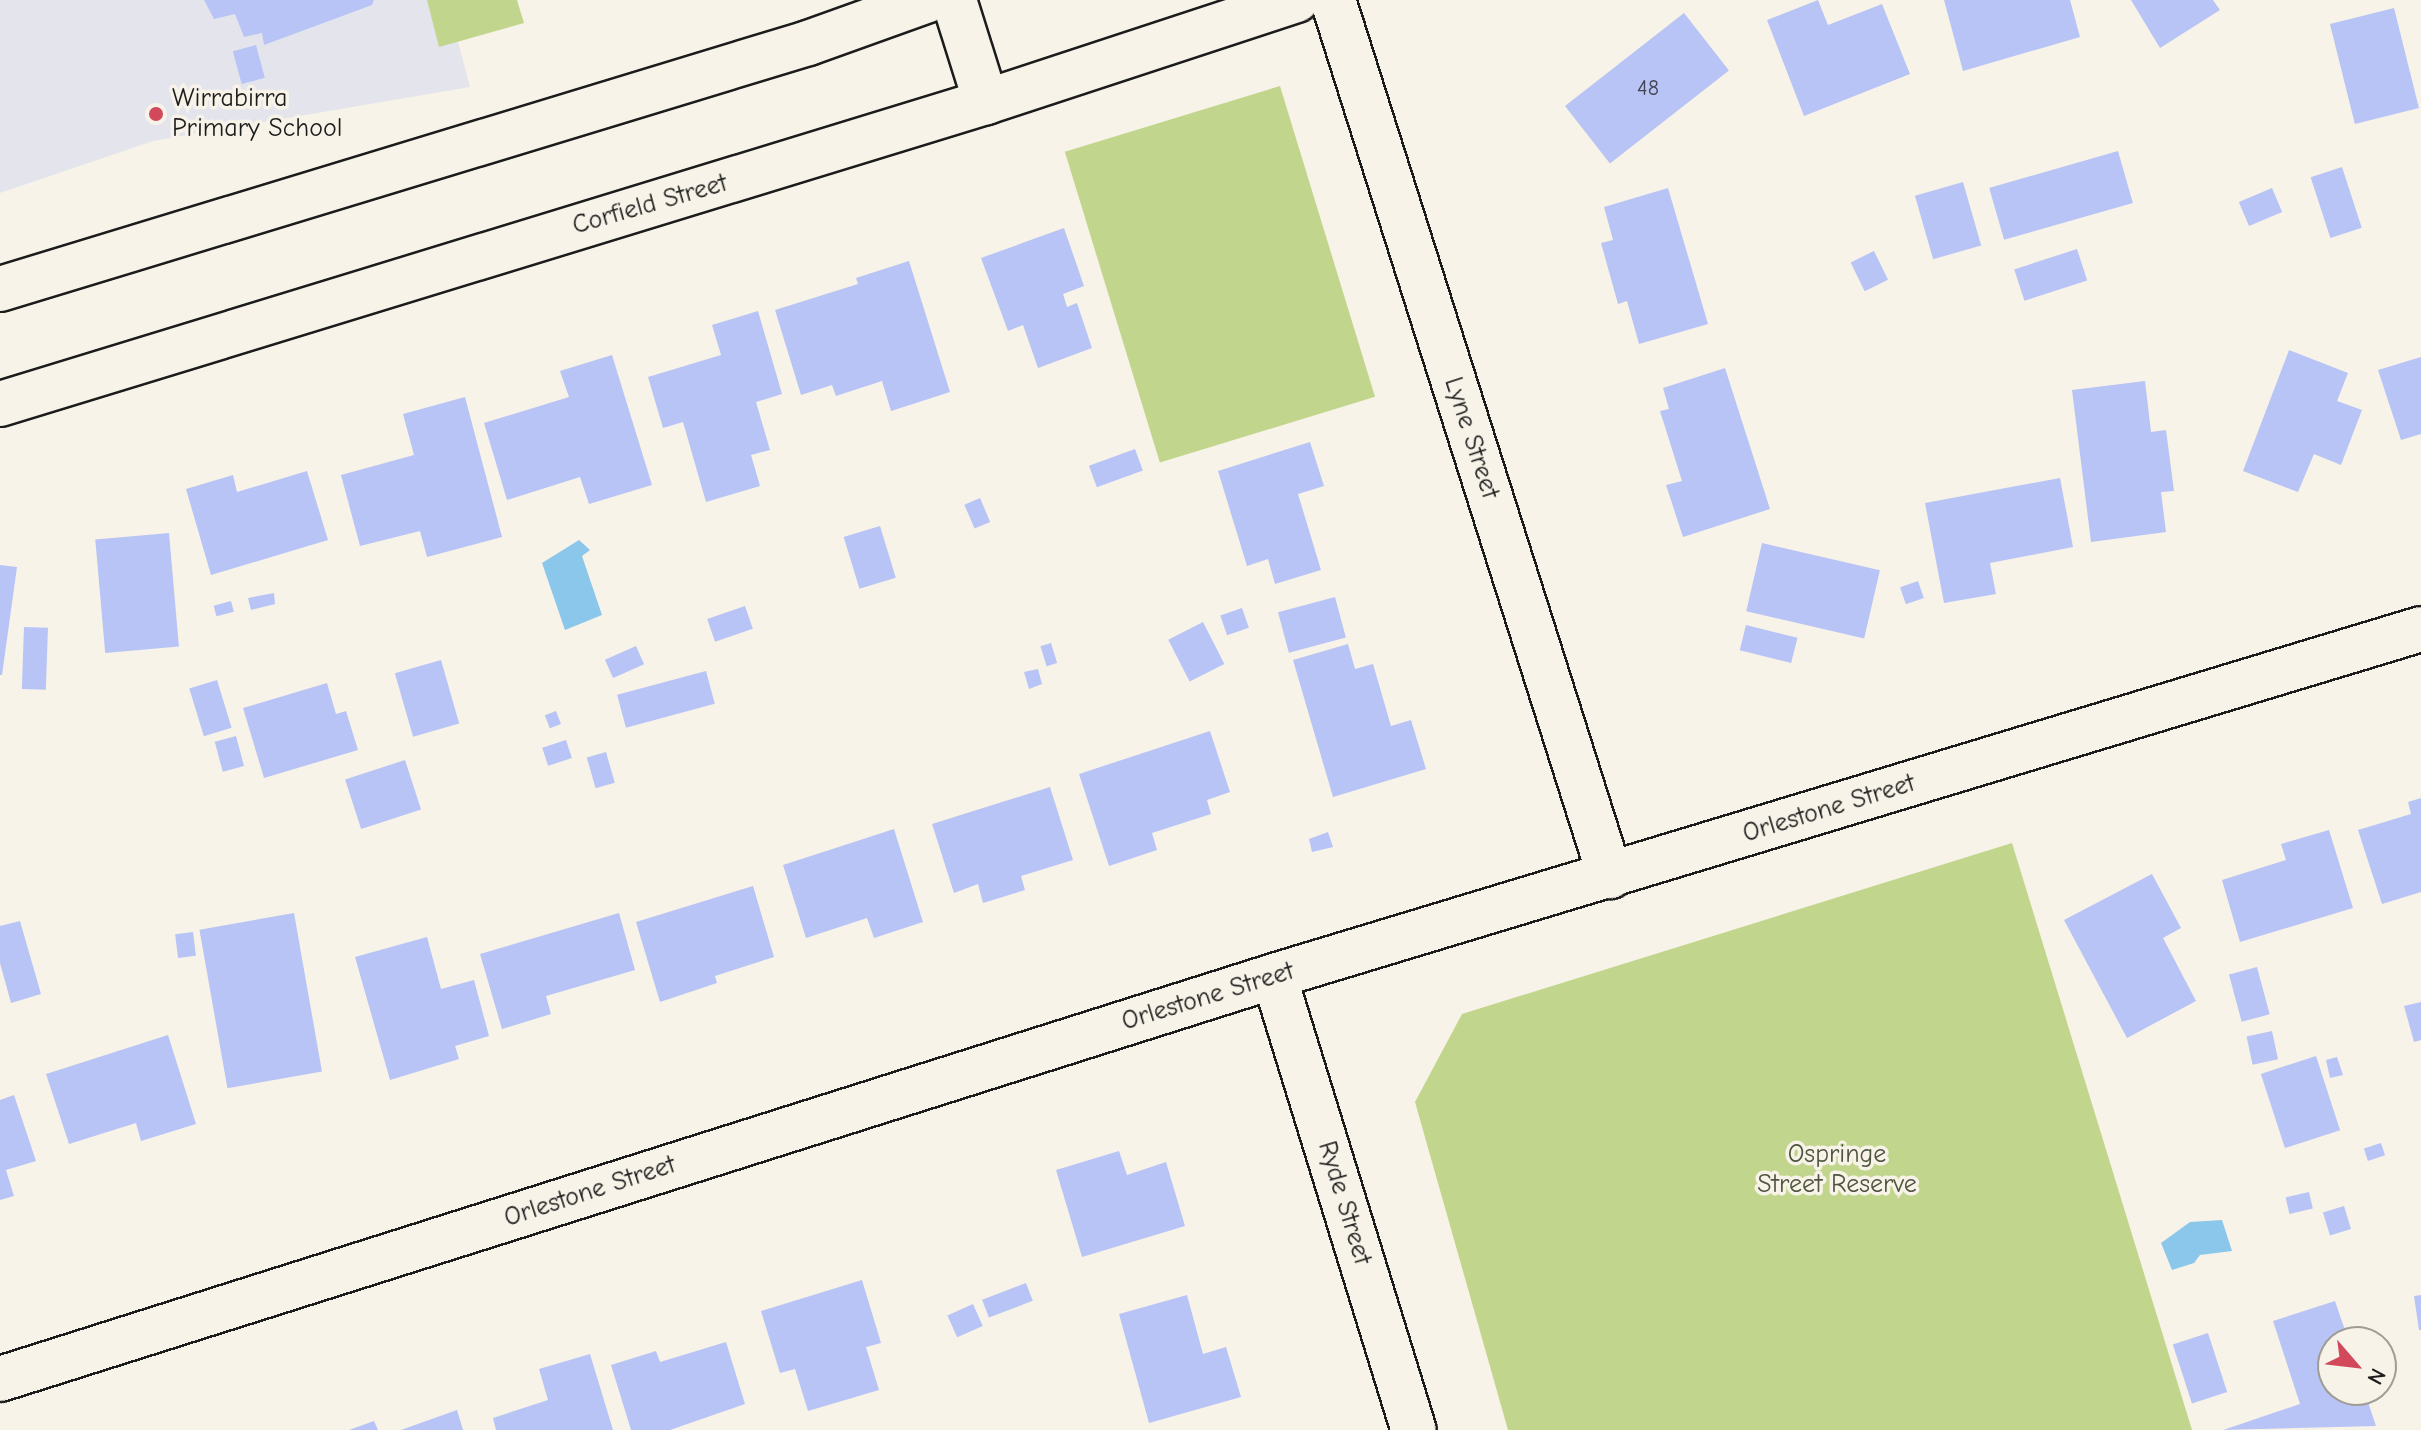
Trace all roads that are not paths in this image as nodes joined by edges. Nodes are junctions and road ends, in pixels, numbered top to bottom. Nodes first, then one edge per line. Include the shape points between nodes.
1 (928, 0) edge
2 (954, 0) edge
3 (1297, 0) edge
4 (1333, 0) edge
5 (986, 102) junction
6 (0, 289) edge
7 (0, 404) edge
8 (2421, 629) edge
9 (1610, 876) junction
10 (1274, 976) junction
11 (0, 1379) edge
12 (1414, 1430) edge

1 - 6 street via 808,43
2 - 5 street
3 - 5 street, Corfield Street
4 - 9 street, Lyne Street
5 - 7 street, Corfield Street
8 - 9 street, Orlestone Street
9 - 10 street, Orlestone Street
10 - 11 street, Orlestone Street
10 - 12 street, Ryde Street

